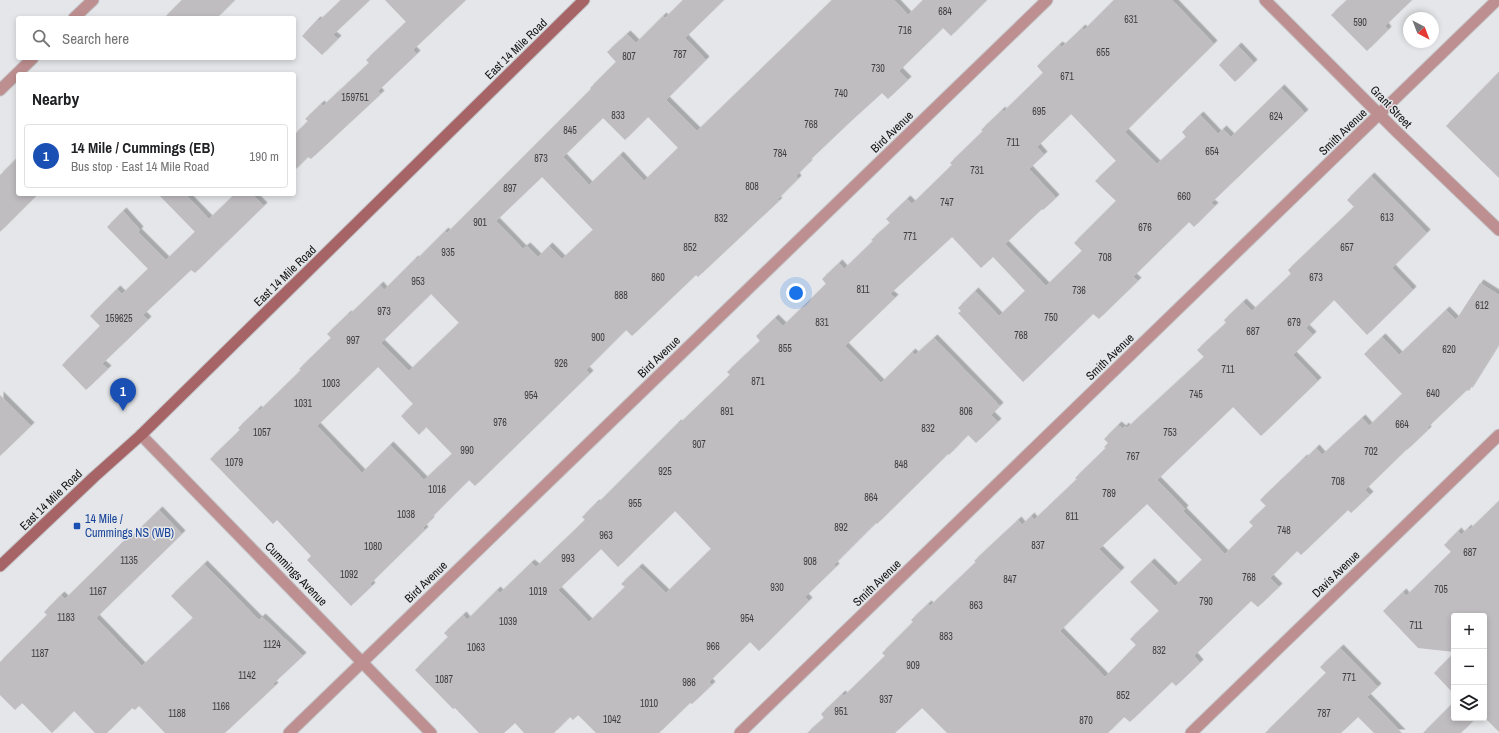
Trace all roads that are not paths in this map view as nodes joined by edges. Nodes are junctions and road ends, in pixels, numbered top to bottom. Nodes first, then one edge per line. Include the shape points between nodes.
1 (92, 0) edge
2 (584, 0) edge
3 (1047, 0) edge
4 (1265, 0) edge
5 (1497, 0) edge
6 (76, 16) edge
7 (31, 60) edge
8 (19, 72) edge
9 (16, 74) edge
10 (0, 90) edge
11 (1380, 114) junction
12 (1499, 230) edge
13 (141, 435) junction
14 (1499, 435) edge
15 (0, 566) edge
16 (362, 661) junction
17 (289, 733) edge
18 (431, 733) edge
19 (740, 733) edge
20 (1191, 733) edge

1 - 6 street
2 - 13 main road, East 14 Mile Road
3 - 16 street, Bird Avenue
4 - 11 street, Grant Street
5 - 11 street, Smith Avenue
7 - 8 street
9 - 10 street
11 - 12 street, Grant Street
11 - 19 street, Smith Avenue
13 - 15 main road, East 14 Mile Road
13 - 16 street, Cummings Avenue
14 - 20 street, Davis Avenue
16 - 17 street, Bird Avenue
16 - 18 street, Cummings Avenue

